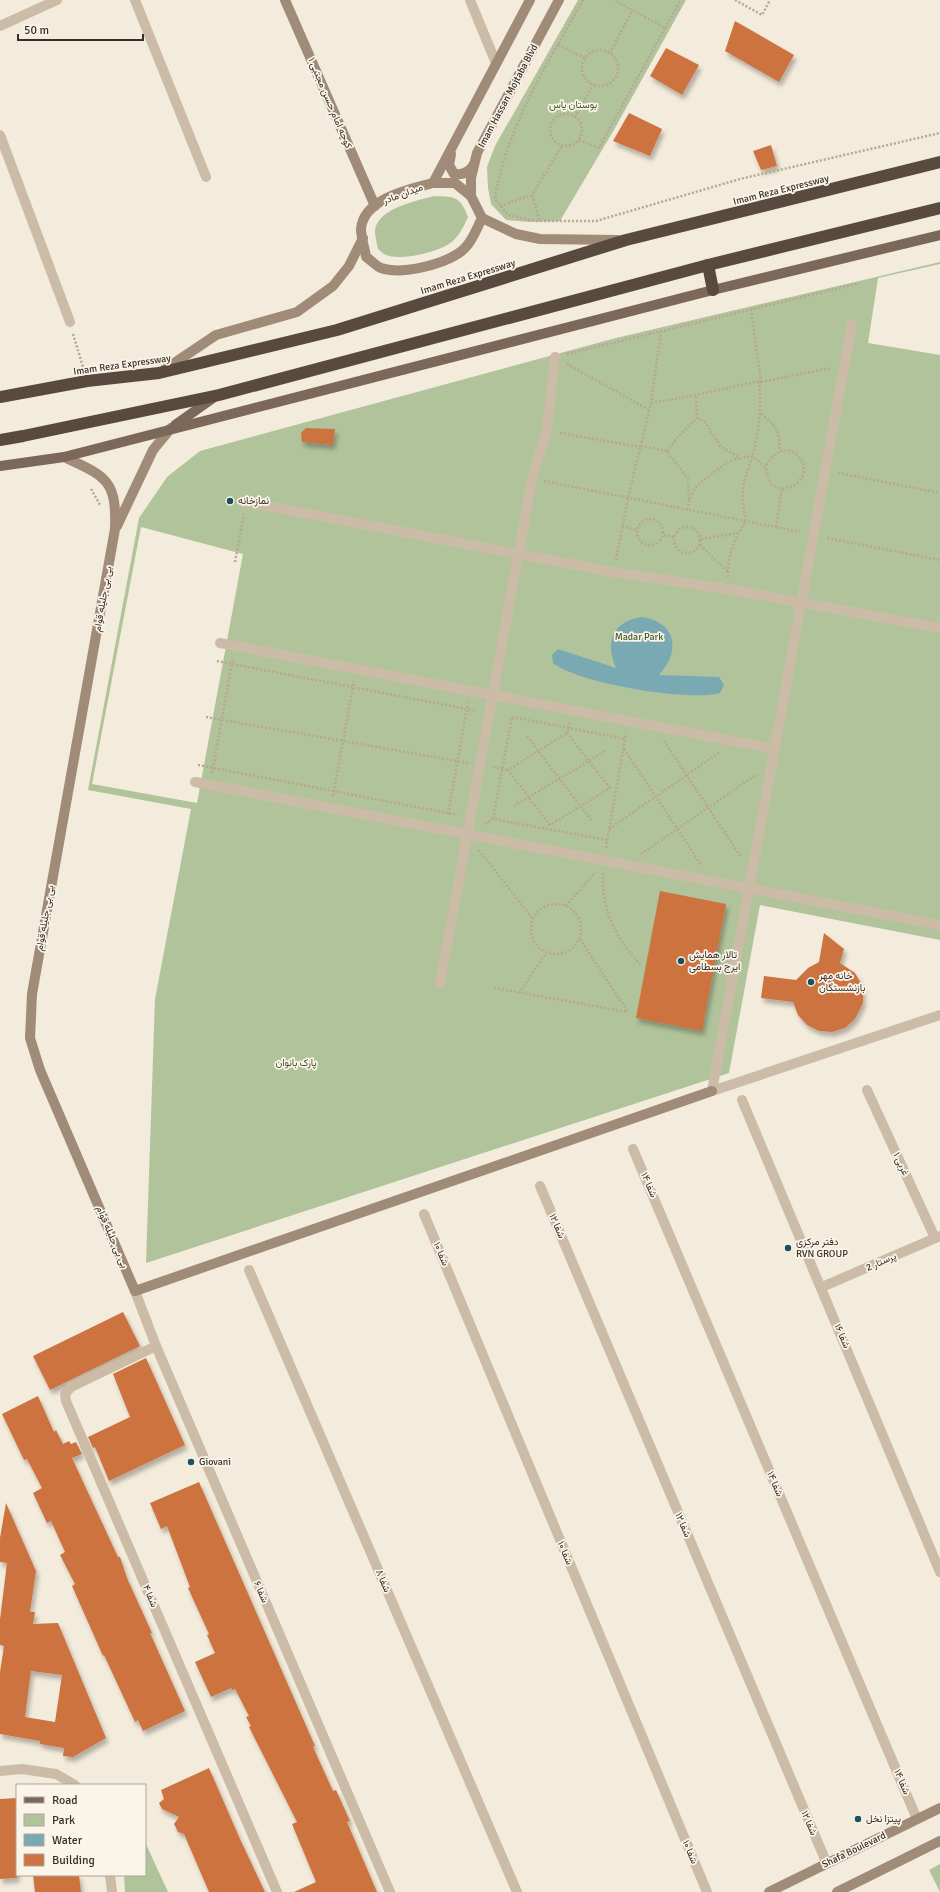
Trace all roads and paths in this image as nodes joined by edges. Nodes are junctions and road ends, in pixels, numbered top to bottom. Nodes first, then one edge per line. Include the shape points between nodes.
1 (57, 0) edge
2 (135, 0) edge
3 (285, 0) edge
4 (470, 0) edge
5 (530, 0) edge
6 (559, 0) edge
7 (583, 0) edge
8 (614, 0) edge
9 (681, 0) edge
10 (735, 0) edge
11 (770, 0) edge
12 (632, 11) junction
13 (0, 26) edge
14 (665, 28) junction
15 (558, 45) junction
16 (610, 53) junction
17 (585, 58) junction
18 (496, 63) junction
19 (593, 85) junction
20 (575, 117) junction
21 (940, 133) edge
22 (0, 135) edge
23 (579, 140) junction
24 (454, 143) junction
25 (562, 146) junction
26 (477, 153) junction
27 (940, 162) edge
28 (783, 169) junction
29 (784, 173) dead end
30 (206, 177) dead end
31 (433, 183) junction
32 (532, 195) junction
33 (471, 196) junction
34 (375, 206) junction
35 (500, 206) junction
36 (940, 208) edge
37 (482, 218) junction
38 (540, 221) junction
39 (940, 235) edge
40 (363, 238) junction
41 (626, 240) junction
42 (708, 265) junction
43 (860, 284) dead end
44 (713, 290) junction
45 (751, 310) junction
46 (70, 322) joint
47 (852, 324) dead end
48 (661, 332) junction
49 (555, 357) junction
50 (845, 366) junction
51 (159, 373) junction
52 (87, 381) junction
53 (760, 382) junction
54 (219, 395) junction
55 (696, 395) junction
56 (0, 397) edge
57 (651, 403) junction
58 (649, 410) junction
59 (760, 413) junction
60 (697, 418) junction
61 (170, 428) junction
62 (547, 430) junction
63 (0, 440) edge
64 (641, 447) junction
65 (667, 451) junction
66 (780, 451) junction
67 (752, 456) junction
68 (64, 457) junction
69 (740, 458) junction
70 (0, 466) edge
71 (766, 467) junction
72 (826, 470) junction
73 (532, 479) junction
74 (782, 489) junction
75 (940, 493) edge
76 (628, 498) junction
77 (689, 501) junction
78 (246, 502) joint
79 (687, 510) junction
80 (746, 521) junction
81 (622, 526) junction
82 (776, 527) junction
83 (115, 529) junction
84 (637, 530) junction
85 (738, 533) junction
86 (664, 535) junction
87 (814, 535) junction
88 (674, 537) junction
89 (701, 539) junction
90 (700, 544) junction
91 (519, 554) junction
92 (940, 560) edge
93 (235, 562) dead end
94 (614, 572) junction
95 (728, 572) junction
96 (733, 590) junction
97 (802, 603) junction
98 (940, 628) edge
99 (220, 643) dead end
100 (235, 646) junction
101 (217, 661) dead end
102 (232, 664) junction
103 (356, 669) junction
104 (353, 687) junction
105 (471, 691) junction
106 (493, 695) junction
107 (467, 709) junction
108 (489, 714) junction
109 (206, 717) dead end
110 (221, 720) junction
111 (629, 721) junction
112 (654, 726) junction
113 (527, 736) dead end
114 (625, 739) junction
115 (343, 741) junction
116 (735, 741) junction
117 (624, 748) junction
118 (775, 749) junction
119 (538, 751) junction
120 (604, 751) dead end
121 (458, 761) junction
122 (589, 761) junction
123 (772, 763) junction
124 (198, 765) dead end
125 (480, 765) junction
126 (212, 768) junction
127 (502, 769) junction
128 (508, 770) junction
129 (687, 775) junction
130 (559, 779) junction
131 (195, 782) dead end
132 (209, 785) junction
133 (610, 788) junction
134 (616, 789) junction
135 (334, 791) junction
136 (656, 796) junction
137 (529, 797) junction
138 (514, 806) dead end
139 (580, 806) junction
140 (708, 807) junction
141 (331, 808) junction
142 (448, 813) junction
143 (470, 817) junction
144 (592, 821) dead end
145 (609, 829) junction
146 (677, 829) junction
147 (445, 830) junction
148 (467, 835) junction
149 (607, 840) junction
150 (604, 861) junction
151 (625, 865) junction
152 (752, 873) junction
153 (713, 882) junction
154 (749, 888) junction
155 (566, 906) junction
156 (533, 919) junction
157 (940, 925) edge
158 (580, 939) junction
159 (546, 953) junction
160 (641, 965) dead end
161 (440, 984) dead end
162 (494, 988) dead end
163 (519, 992) junction
164 (940, 1015) edge
165 (867, 1090) dead end
166 (712, 1091) junction
167 (742, 1100) dead end
168 (633, 1149) dead end
169 (540, 1186) dead end
170 (424, 1214) dead end
171 (937, 1237) edge
172 (249, 1270) dead end
173 (822, 1288) junction
174 (135, 1291) junction
175 (156, 1346) junction
176 (940, 1572) edge
177 (0, 1771) edge
178 (73, 1784) edge
179 (940, 1808) edge
180 (917, 1819) junction
181 (940, 1841) edge
182 (826, 1864) junction
183 (110, 1876) edge
184 (843, 1891) edge
185 (112, 1892) edge
186 (277, 1892) edge
187 (390, 1892) edge
188 (517, 1892) edge
189 (707, 1892) edge
190 (769, 1892) edge

1 - 13 street
2 - 30 street
3 - 34 street, کوچه امام حسن مجتبی ۱
4 - 18 street
5 - 18 street
6 - 26 street, Imam Hassan Mojtaba Blvd
7 - 15 path
8 - 12 path
9 - 14 path
10 - 11 path via 762,16
12 - 14 path
12 - 16 path
14 - 23 path via 599,148
15 - 17 path
15 - 35 path via 530,94 498,175 495,199
16 - 17 path via 599,50
16 - 19 path via 615,57 618,68 614,79 605,86
17 - 19 path via 582,64 584,76
18 - 24 street
19 - 20 path
20 - 23 path via 581,125
20 - 25 path via 561,115 553,121 551,136
21 - 28 path
22 - 46 street
23 - 25 path via 571,145
24 - 26 street via 449,158 449,165 454,174 462,175 468,171 473,166
24 - 31 street
25 - 32 path
26 - 33 street, Imam Hassan Mojtaba Blvd via 471,178
27 - 41 highway, Imam Reza Expressway
28 - 29 path
28 - 38 path via 596,221
31 - 33 street, میدان مادر via 455,183
31 - 34 street, میدان مادر via 382,200
32 - 35 path
32 - 38 path
33 - 37 street, میدان مادر
34 - 40 street, میدان مادر via 367,212 361,229
35 - 38 path via 508,215
36 - 42 highway
37 - 40 street, میدان مادر via 471,241 459,253 432,265 404,270 381,268 366,257
37 - 41 street via 516,234 540,239
39 - 44 main road
40 - 51 street via 349,266 333,286 297,312 216,335
41 - 51 highway, Imam Reza Expressway via 337,330
42 - 44 highway
42 - 54 highway
43 - 45 path
44 - 61 main road
45 - 48 path
45 - 53 path
46 - 52 path
47 - 50 street
48 - 49 path
48 - 57 path
49 - 58 path
49 - 62 street
50 - 53 path
50 - 72 street
51 - 52 highway, Imam Reza Expressway
52 - 56 highway, Imam Reza Expressway
53 - 55 path
53 - 59 path
54 - 61 main road
54 - 63 highway
55 - 57 path
55 - 60 path
57 - 58 path
58 - 64 path
59 - 66 path via 776,427
59 - 67 path
60 - 65 path
60 - 69 path via 705,422 721,447
61 - 68 main road
61 - 83 street via 153,450
62 - 64 path
62 - 73 street
64 - 65 path
64 - 76 path
65 - 77 path via 688,479
66 - 71 path via 774,454
66 - 74 path via 795,453 803,465 804,472 796,485
67 - 69 path
67 - 71 path
67 - 80 path via 743,491
68 - 70 main road
68 - 83 street via 99,473 111,489 116,508
69 - 77 path via 725,463 702,480 693,490
71 - 74 path via 770,481
72 - 75 path
72 - 87 street
73 - 76 path
73 - 91 street
74 - 82 path
76 - 79 path
76 - 81 path
77 - 79 path
78 - 91 street
78 - 93 path
79 - 80 path
80 - 82 path
80 - 85 path
81 - 84 path
81 - 94 path
82 - 87 path
83 - 174 street, بی بی جلیله قوام via 32,994 30,1038 40,1070
84 - 86 path via 643,521 653,519 661,525
84 - 86 path via 639,540 648,546 658,544
85 - 89 path
85 - 95 path via 731,552
86 - 88 path
87 - 92 path
87 - 97 street
88 - 89 path via 680,528 691,527
88 - 90 path via 676,547 683,553 693,552
89 - 90 path
90 - 95 path
91 - 94 street
91 - 106 street
94 - 96 street
95 - 96 path
96 - 97 street
97 - 98 street
97 - 118 street
99 - 100 street
100 - 102 path
100 - 103 street
101 - 102 path
102 - 104 path
102 - 110 path
103 - 104 path
103 - 105 street
104 - 107 path
104 - 115 path
105 - 106 street
105 - 107 path
106 - 108 street
106 - 111 street
107 - 108 path
107 - 121 path
108 - 125 street
109 - 110 path
110 - 115 path
110 - 126 path
111 - 112 street
111 - 114 path
112 - 116 street
112 - 129 path
113 - 119 path
114 - 117 path
114 - 127 path via 512,717
115 - 121 path
115 - 135 path
116 - 118 street
116 - 129 path
117 - 134 path
117 - 136 path
118 - 123 street
119 - 122 path via 567,733
119 - 128 path
119 - 130 path
120 - 122 path
121 - 125 path
121 - 142 path
122 - 130 path
122 - 133 path
123 - 140 path
123 - 152 street
124 - 126 path
125 - 127 path
125 - 143 street
126 - 132 path
126 - 135 path
127 - 128 path
127 - 149 path via 493,819
128 - 137 path
129 - 136 path
129 - 140 path
130 - 137 path
130 - 139 path
131 - 132 street
132 - 141 street
133 - 134 path
133 - 139 path
134 - 145 path
135 - 141 path
135 - 142 path
136 - 145 path
136 - 146 path
137 - 138 path
137 - 139 path via 550,825
139 - 144 path
140 - 146 path
140 - 152 path
141 - 147 street
142 - 143 path
142 - 147 path
143 - 148 street
145 - 149 path
146 - 151 path
146 - 153 path
147 - 148 street
148 - 150 street
148 - 156 path
148 - 161 street
149 - 150 path
150 - 151 street
150 - 155 path
150 - 160 path via 603,890 609,918 622,943
151 - 153 street
152 - 154 street
153 - 154 street
154 - 157 street
154 - 166 street
155 - 156 path via 550,904 543,907
155 - 158 path via 578,916 581,923
156 - 159 path via 531,935 539,948
158 - 159 path via 569,951 554,955
158 - 163 path via 628,1012
159 - 163 path
162 - 163 path
164 - 166 street
165 - 171 street, ۱ غربی
166 - 174 street
167 - 173 street, شفا ۱۶
168 - 180 street, شفا ۱۴
169 - 182 street, شفا ۱۲
170 - 189 street, شفا ۱۰
171 - 173 street, پرستار 2
172 - 188 street, شفا ۸
173 - 176 street, شفا ۱۶
174 - 175 street, شفا ۶
175 - 186 street, شفا ۴ via 70,1387 65,1394 66,1401
175 - 187 street, شفا ۶
177 - 178 street via 22,1769 56,1774
179 - 180 street, Shafa Boulevard
180 - 182 street, Shafa Boulevard
181 - 184 street
182 - 190 street, Shafa Boulevard
183 - 185 street

